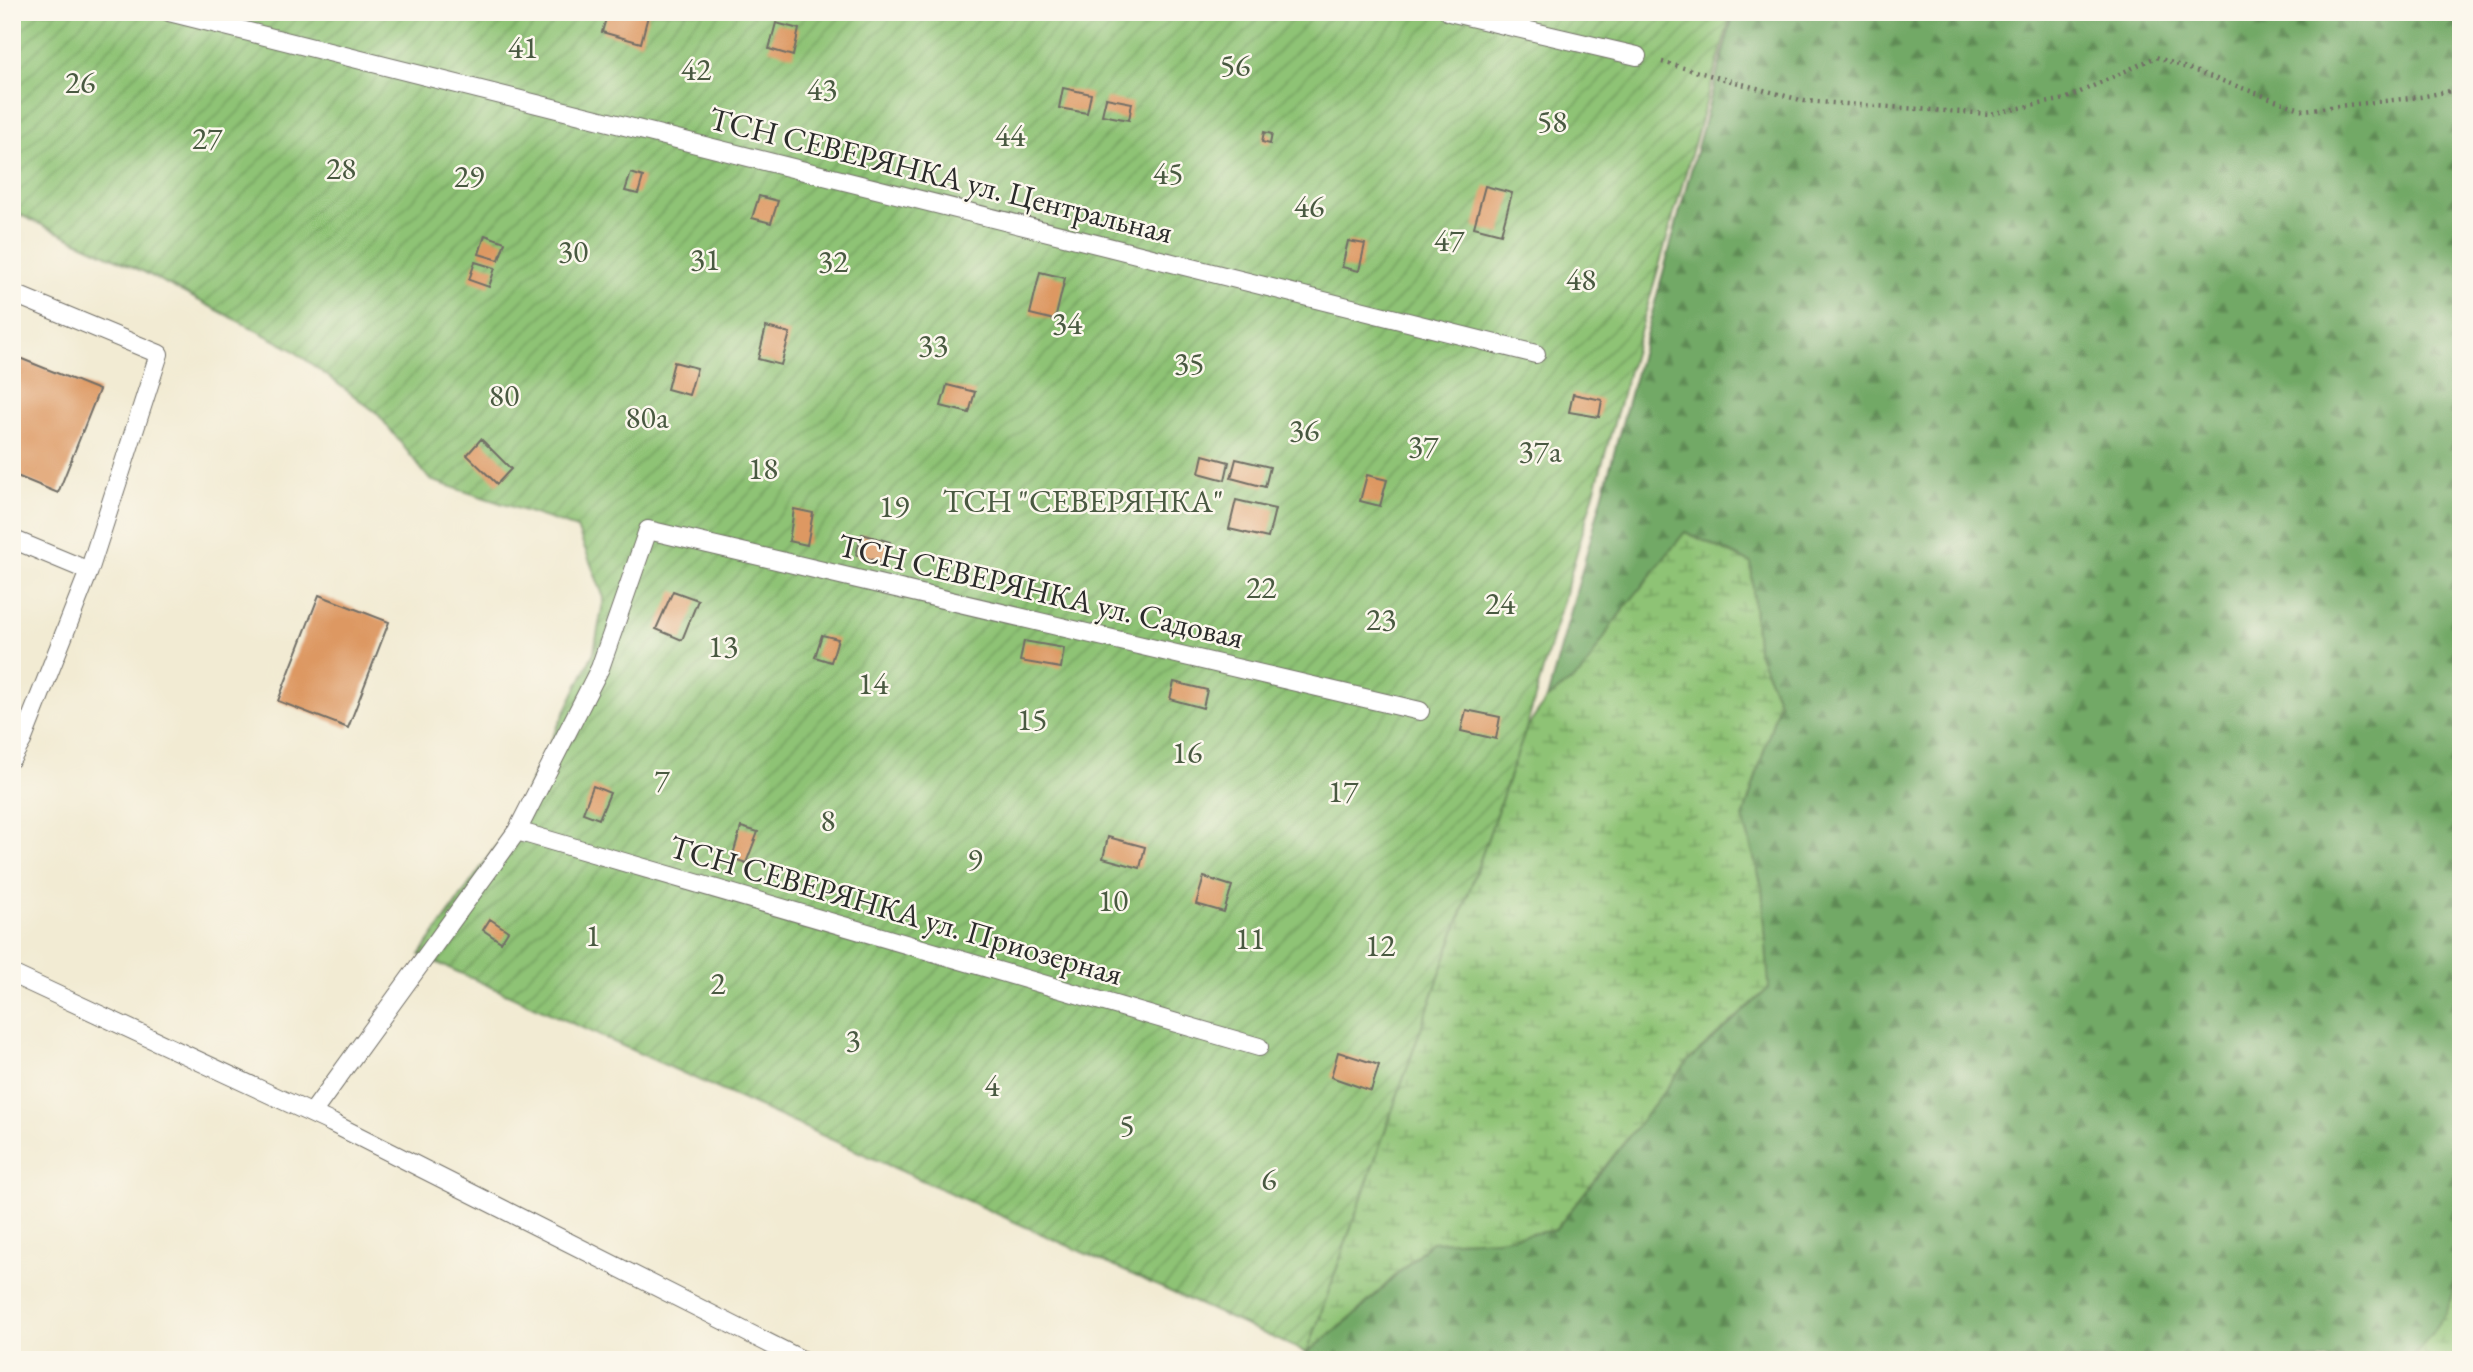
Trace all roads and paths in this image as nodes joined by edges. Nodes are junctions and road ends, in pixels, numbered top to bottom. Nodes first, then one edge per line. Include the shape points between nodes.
1 (169, 12) edge
2 (1449, 12) edge
3 (1637, 55) joint
4 (2461, 89) edge
5 (12, 293) edge
6 (1536, 354) dead end
7 (12, 539) edge
8 (89, 570) junction
9 (1420, 711) dead end
10 (12, 758) edge
11 (517, 831) junction
12 (12, 974) edge
13 (1259, 1047) dead end
14 (312, 1113) junction
15 (802, 1360) edge

1 - 6 lane, ТСН СЕВЕРЯНКА ул. Центральная
2 - 3 lane
3 - 4 path via 1804,101 1990,114 2065,99 2156,57 2303,110
5 - 8 lane via 159,354
7 - 8 lane
8 - 10 lane
9 - 11 lane, ТСН СЕВЕРЯНКА ул. Садовая via 648,530 600,668
11 - 13 lane, ТСН СЕВЕРЯНКА ул. Приозерная
11 - 14 lane
12 - 14 lane
14 - 15 lane

